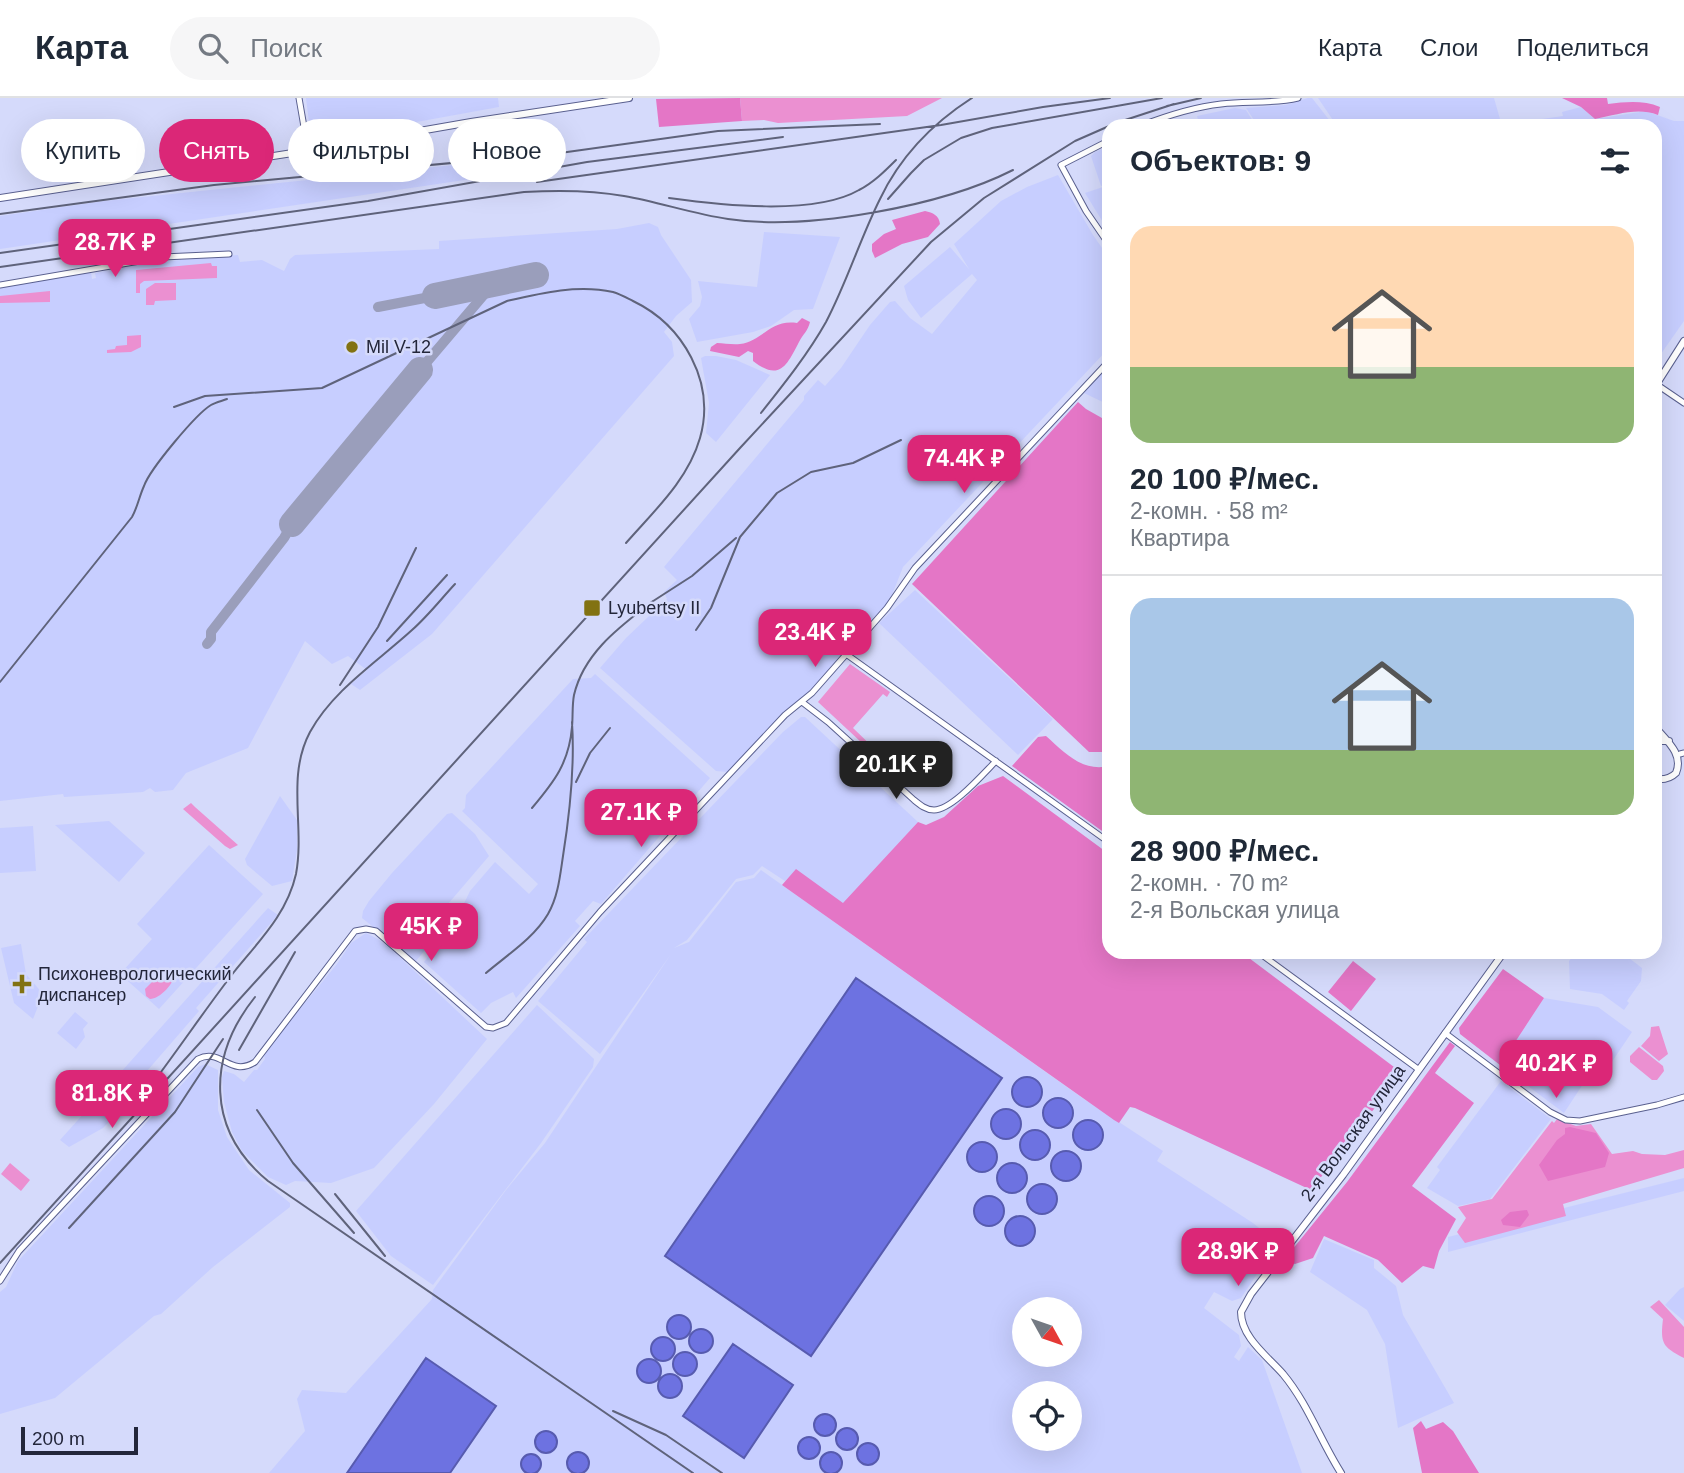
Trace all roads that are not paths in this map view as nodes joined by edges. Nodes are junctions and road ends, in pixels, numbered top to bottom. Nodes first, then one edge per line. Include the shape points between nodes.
1 (299, 98) edge
2 (629, 98) edge
3 (1298, 98) edge
4 (303, 119) edge
5 (1159, 119) edge
6 (434, 130) edge
7 (1102, 144) edge
8 (288, 153) edge
9 (0, 198) edge
10 (1102, 234) edge
11 (229, 254) dead end
12 (0, 285) edge
13 (1684, 333) edge
14 (1684, 341) edge
15 (1662, 368) edge
16 (1102, 369) edge
17 (1662, 376) edge
18 (1662, 389) edge
19 (1684, 403) edge
20 (846, 654) junction
21 (802, 702) junction
22 (1662, 734) edge
23 (1662, 740) edge
24 (1673, 744) junction
25 (1682, 753) edge
26 (996, 761) junction
27 (1662, 779) edge
28 (1102, 837) edge
29 (1268, 959) edge
30 (1499, 959) edge
31 (1445, 1033) junction
32 (1418, 1069) junction
33 (1684, 1097) edge
34 (0, 1281) edge
35 (1341, 1473) edge

1 - 4 street
2 - 6 main road
3 - 5 street via 1220,104
7 - 10 street via 1061,165
8 - 9 main road
11 - 12 street via 163,257
13 - 15 main road
14 - 17 main road
16 - 20 street via 915,568
18 - 19 street
20 - 21 street
20 - 26 street
21 - 26 street via 930,810 949,805
21 - 34 street via 600,912 506,1023 486,1027 383,937 371,929 355,931 255,1062 242,1068 212,1055 198,1059 19,1251
22 - 24 main road
23 - 24 main road
24 - 25 main road
25 - 27 main road via 1678,770
26 - 28 street
29 - 32 street
30 - 31 main road, 2-я Вольская улица
31 - 32 main road, 2-я Вольская улица
31 - 33 street via 1566,1120
32 - 35 main road, 2-я Вольская улица via 1241,1312 1246,1331 1307,1408

